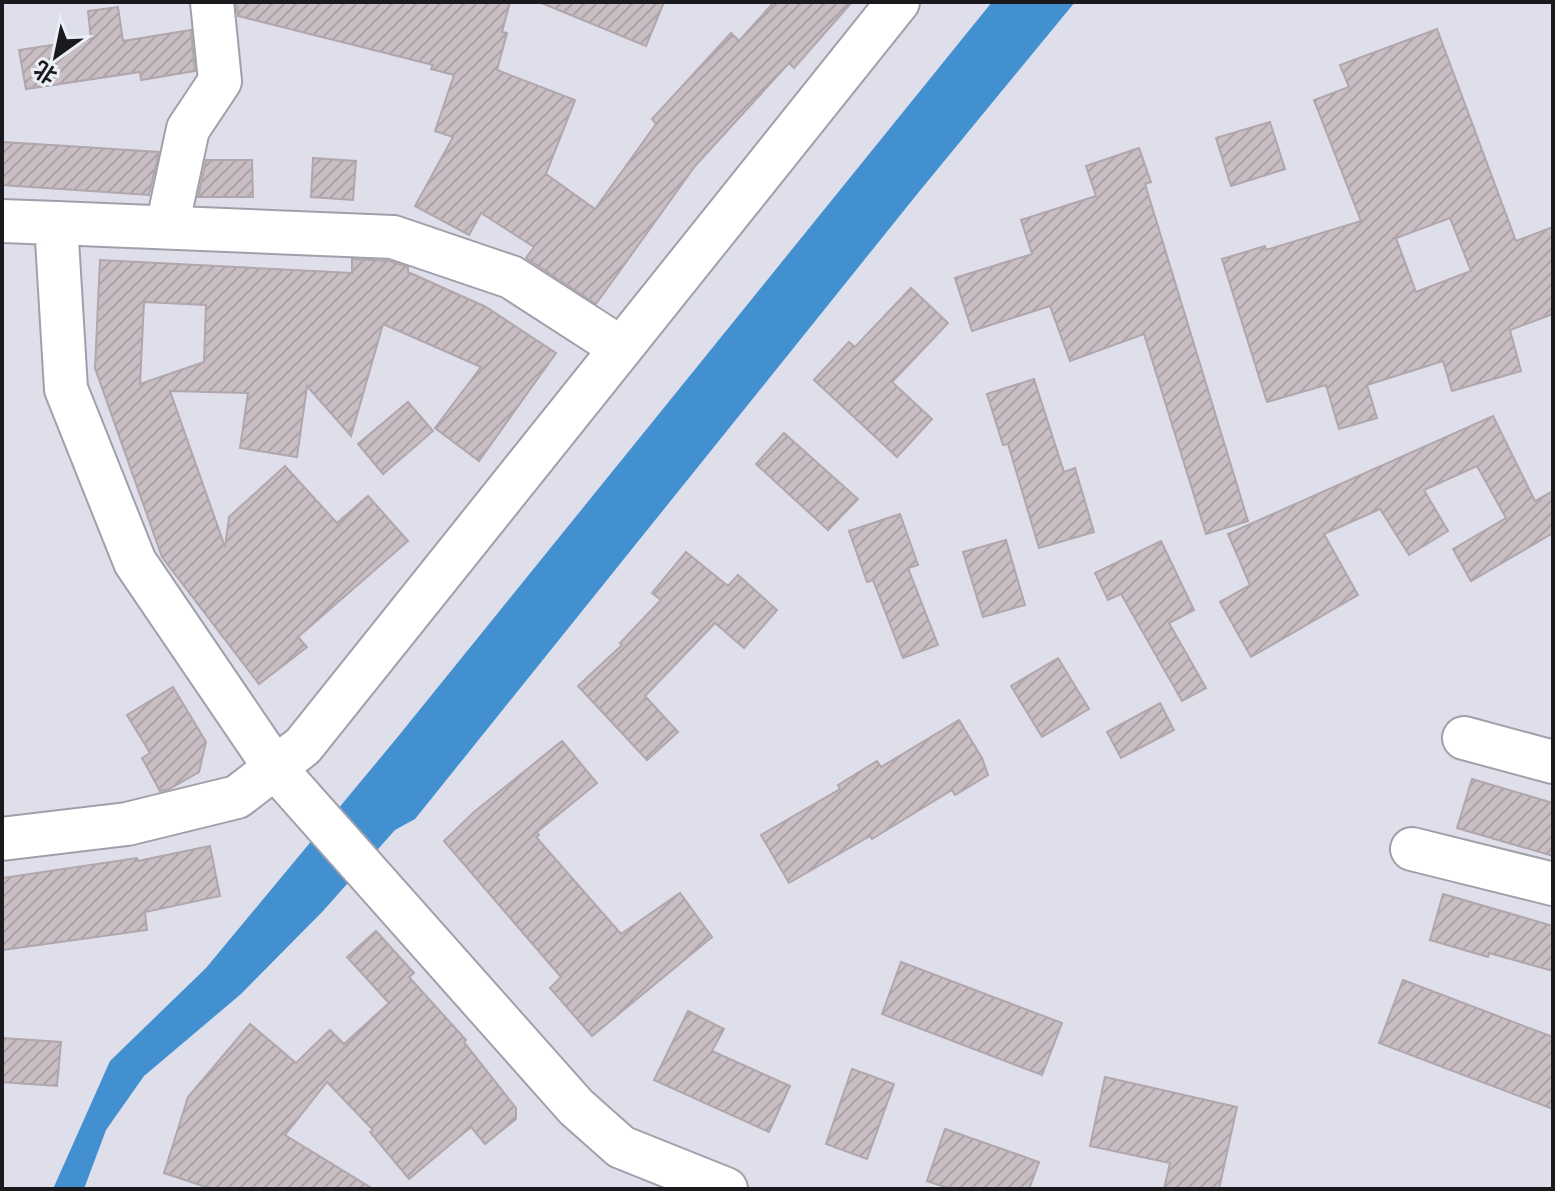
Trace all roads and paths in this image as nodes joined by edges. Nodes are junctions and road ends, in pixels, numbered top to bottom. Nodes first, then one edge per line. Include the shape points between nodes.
1 (212, 2) edge
2 (898, 2) edge
3 (2, 221) edge
4 (56, 223) junction
5 (167, 227) junction
6 (621, 348) junction
7 (1464, 738) dead end
8 (1553, 762) edge
9 (275, 768) junction
10 (2, 839) edge
11 (1412, 849) dead end
12 (1553, 884) edge
13 (726, 1189) edge

1 - 5 street via 220,81 188,129
2 - 6 street
3 - 4 street
4 - 5 street
4 - 9 street via 66,389 135,562
5 - 6 street via 393,237 511,277
6 - 9 street via 303,746
7 - 8 street
9 - 10 street via 237,797 127,824
9 - 13 street via 576,1107 621,1147
11 - 12 street

